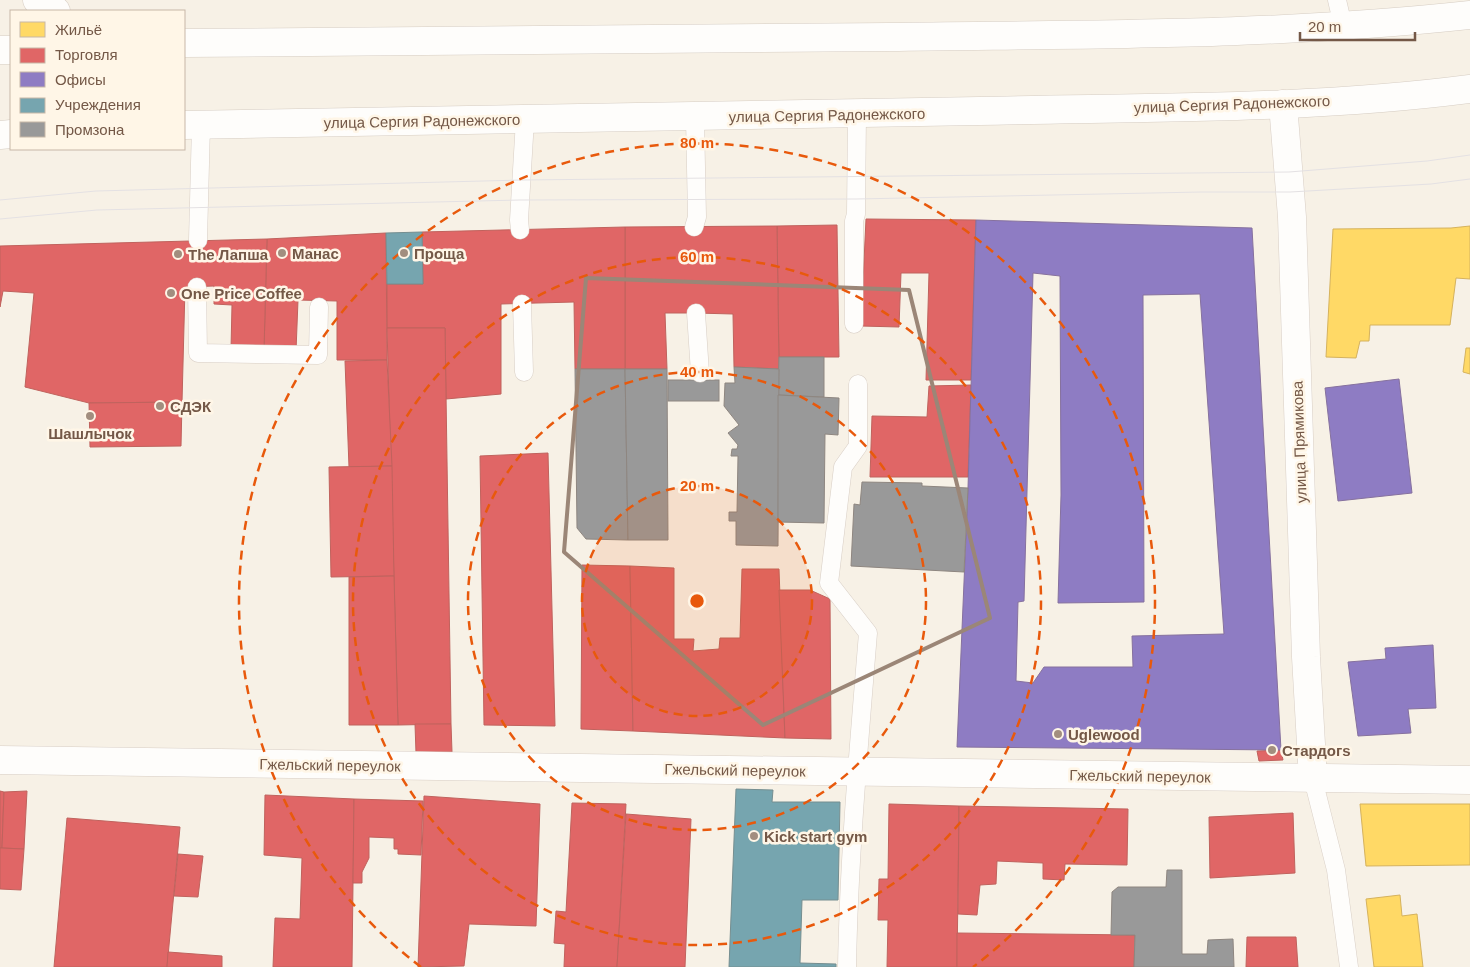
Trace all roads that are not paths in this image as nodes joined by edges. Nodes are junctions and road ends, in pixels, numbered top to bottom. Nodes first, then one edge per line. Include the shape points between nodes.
1 (37, 0) edge
2 (54, 10) edge
3 (1340, 13) edge
4 (1470, 15) edge
5 (185, 43) edge
6 (1470, 89) edge
7 (1283, 104) junction
8 (857, 114) junction
9 (695, 118) junction
10 (525, 120) junction
11 (192, 125) edge
12 (694, 227) dead end
13 (520, 230) dead end
14 (198, 240) dead end
15 (197, 286) dead end
16 (522, 304) dead end
17 (319, 306) dead end
18 (696, 313) dead end
19 (854, 324) dead end
20 (524, 372) dead end
21 (700, 373) dead end
22 (858, 384) dead end
23 (0, 760) edge
24 (856, 772) junction
25 (1313, 779) junction
26 (1470, 780) edge
27 (847, 967) edge
28 (1349, 967) edge

1 - 2 main road
3 - 4 main road via 1407,22
3 - 5 main road via 1169,34
6 - 7 main road, улица Сергия Радонежского via 1418,96
7 - 8 main road, улица Сергия Радонежского
7 - 25 main road, улица Прямикова via 1292,216
8 - 9 main road, улица Сергия Радонежского
8 - 19 lane
9 - 10 main road, улица Сергия Радонежского
9 - 12 lane via 697,217
10 - 11 main road, улица Сергия Радонежского
10 - 13 lane
11 - 14 lane
15 - 17 lane via 198,353 318,355
16 - 20 lane
18 - 21 lane
22 - 24 lane via 858,446 844,467 829,583 868,633
23 - 24 main road, Гжельский переулок
24 - 25 main road, Гжельский переулок
24 - 27 lane
25 - 26 main road, Гжельский переулок
25 - 28 lane via 1336,870

